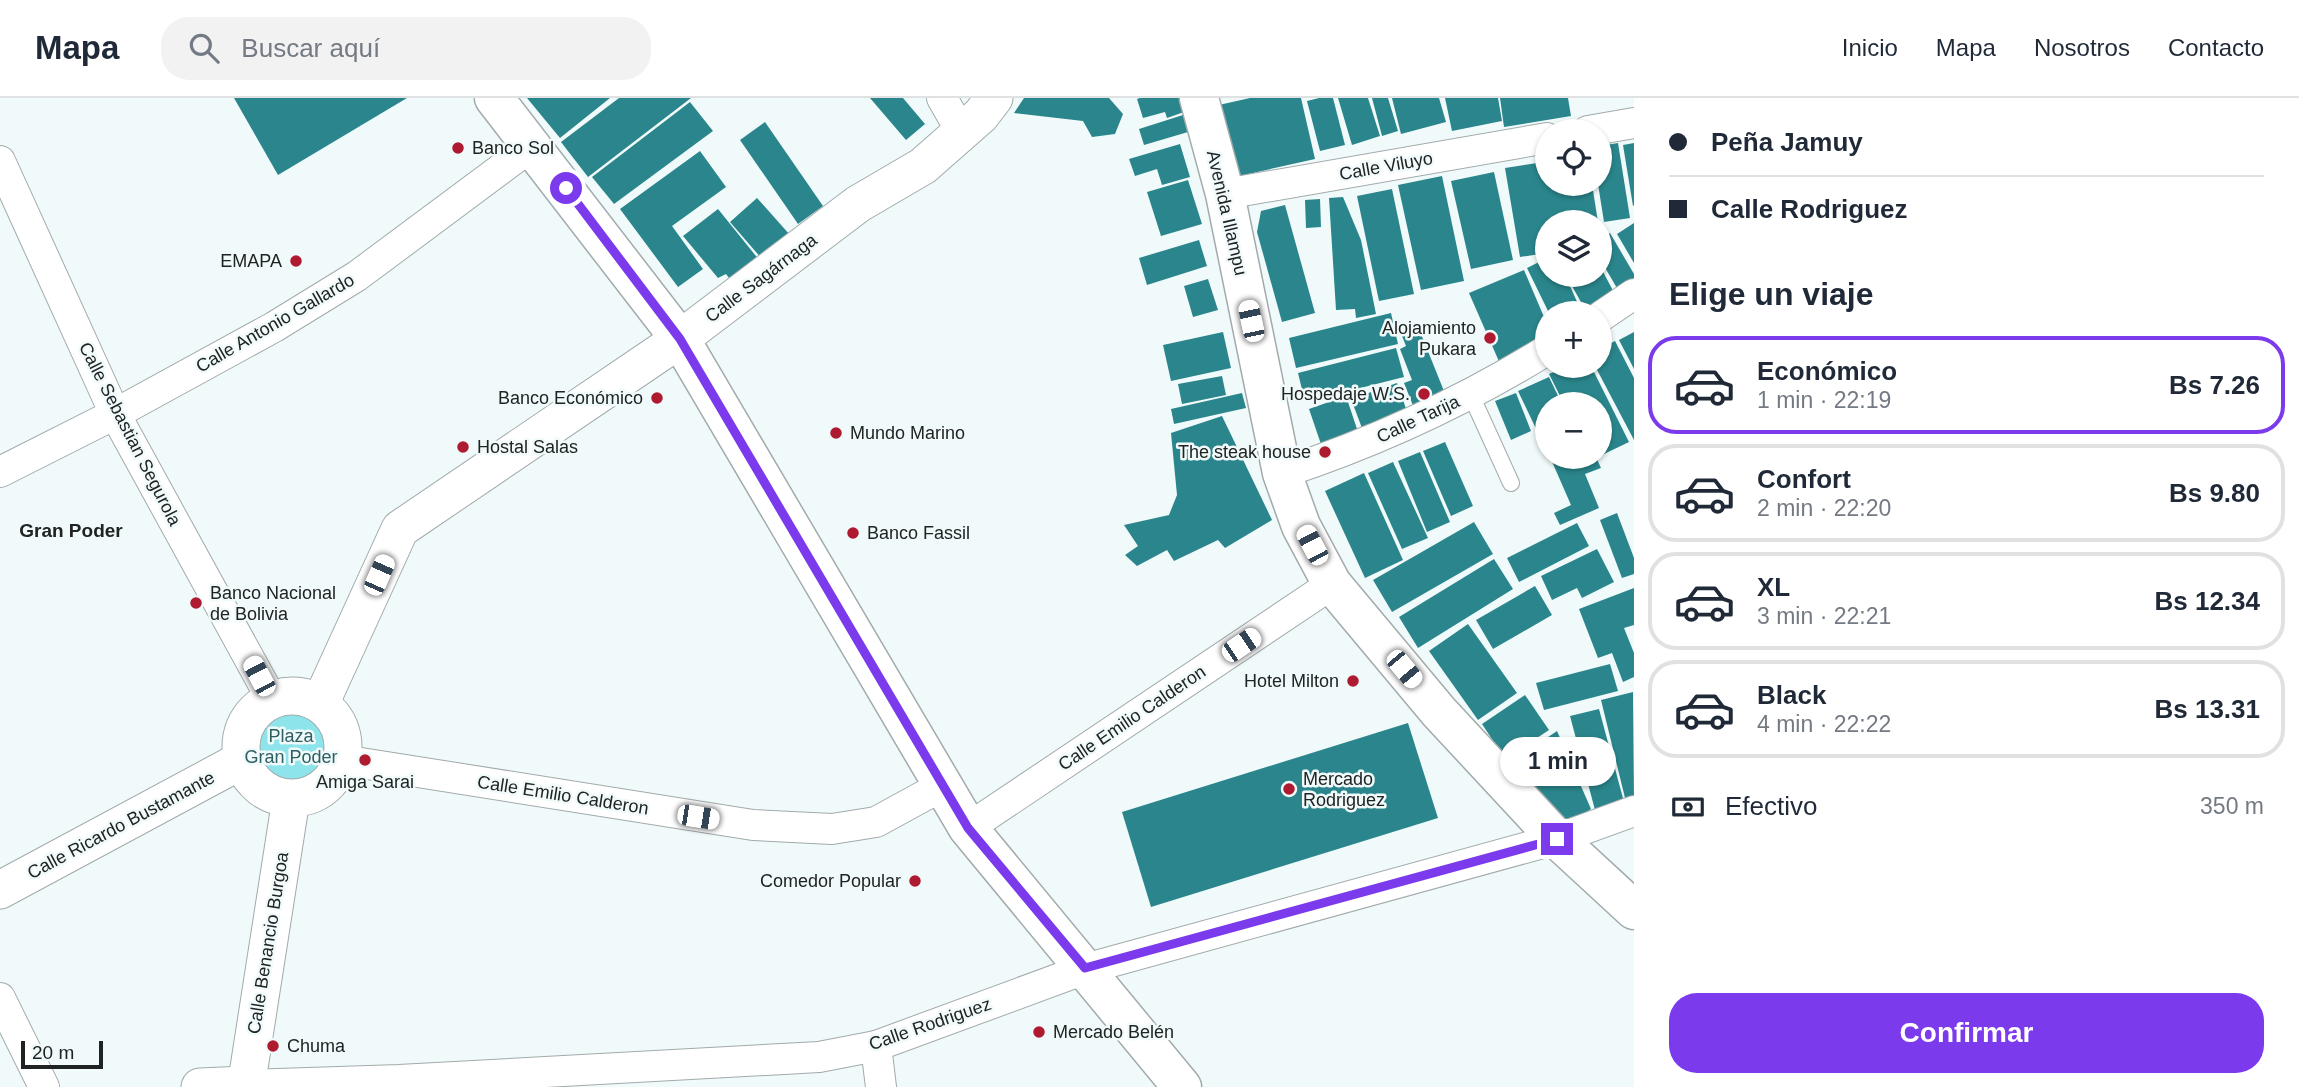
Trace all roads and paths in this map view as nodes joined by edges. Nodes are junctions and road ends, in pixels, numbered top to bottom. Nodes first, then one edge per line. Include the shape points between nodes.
1 (495, 98) edge
2 (942, 98) edge
3 (994, 98) edge
4 (1199, 98) edge
5 (1634, 123) edge
6 (1612, 127) edge
7 (961, 131) junction
8 (1535, 140) edge
9 (533, 145) junction
10 (0, 161) edge
11 (1225, 194) junction
12 (1634, 294) edge
13 (1612, 309) edge
14 (680, 339) junction
15 (1535, 357) edge
16 (1471, 395) junction
17 (116, 414) junction
18 (0, 472) edge
19 (1282, 473) junction
20 (1511, 483) dead end
21 (1332, 584) junction
22 (272, 700) junction
23 (320, 704) junction
24 (242, 760) junction
25 (342, 760) junction
26 (942, 786) junction
27 (291, 799) junction
28 (1634, 811) edge
29 (968, 828) junction
30 (1557, 839) junction
31 (0, 890) edge
32 (1634, 910) edge
33 (1085, 968) junction
34 (0, 998) edge
35 (876, 1046) junction
36 (246, 1086) edge
37 (44, 1087) edge
38 (200, 1087) edge
39 (881, 1087) edge
40 (1182, 1087) edge

1 - 9 main road
2 - 7 street
3 - 7 street, Calle Sagárnaga
4 - 11 main road, Avenida Illampu
5 - 6 street
7 - 14 street, Calle Sagárnaga via 923,166 858,204
8 - 11 street, Calle Viluyo
9 - 14 main road
9 - 17 street, Calle Antonio Gallardo via 357,276
10 - 17 street, Calle Sebastian Segurola
11 - 19 main road, Avenida Illampu
12 - 13 street
14 - 23 street, Calle Sagárnaga via 400,529
14 - 26 main road
15 - 16 street, Calle Tarija
16 - 19 street, Calle Tarija via 1367,443
16 - 20 lane
17 - 18 street, Calle Antonio Gallardo
17 - 22 street, Calle Sebastian Segurola
19 - 21 main road, Avenida Illampu via 1301,526
21 - 29 street, Calle Emilio Calderon
21 - 30 main road, Avenida Illampu via 1439,712
22 - 23 street via 304,697
22 - 24 street via 249,719 243,732
23 - 25 street via 340,728
24 - 27 street via 260,788
24 - 31 street, Calle Ricardo Bustamante
25 - 26 street, Calle Emilio Calderon via 752,825 832,829 876,822
25 - 27 street via 324,788
26 - 29 main road
27 - 36 street, Calle Benancio Burgoa
28 - 30 street, Calle Rodriguez
29 - 33 main road
30 - 32 main road, Avenida Illampu
30 - 33 street, Calle Rodriguez
33 - 35 street, Calle Rodriguez
33 - 40 main road
34 - 37 street
35 - 36 street, Calle Rodriguez via 806,1058
35 - 39 street
36 - 38 street, Calle Rodriguez

